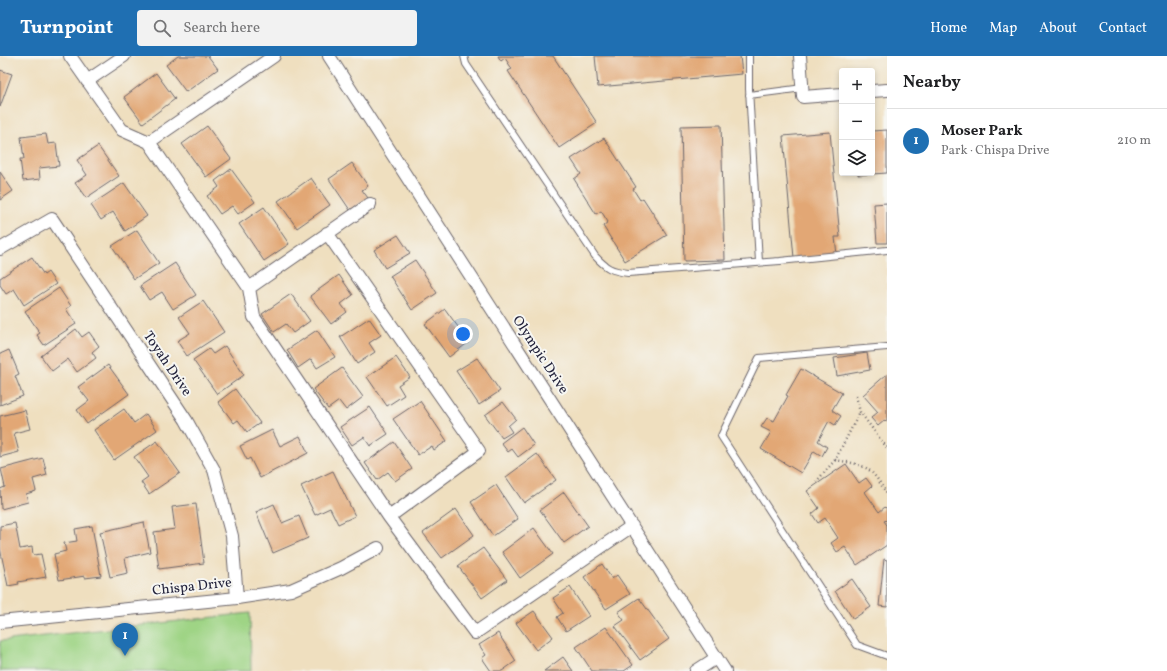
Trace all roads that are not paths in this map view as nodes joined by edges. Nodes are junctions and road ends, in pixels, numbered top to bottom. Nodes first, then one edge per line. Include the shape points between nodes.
1 (70, 56) edge
2 (124, 56) edge
3 (274, 56) edge
4 (329, 56) edge
5 (464, 56) edge
6 (750, 56) edge
7 (800, 56) edge
8 (88, 81) junction
9 (887, 90) edge
10 (875, 91) edge
11 (803, 92) junction
12 (750, 94) junction
13 (839, 94) edge
14 (149, 142) junction
15 (370, 204) dead end
16 (328, 233) junction
17 (0, 248) edge
18 (887, 250) edge
19 (759, 262) junction
20 (249, 288) junction
21 (887, 347) edge
22 (389, 517) junction
23 (632, 526) junction
24 (378, 548) dead end
25 (237, 598) junction
26 (0, 622) edge
27 (887, 656) edge
28 (716, 658) junction
29 (696, 671) edge
30 (725, 671) edge

1 - 8 street
2 - 8 street
3 - 14 street
4 - 23 street, Olympic Drive
5 - 19 lane via 466,64 595,256 605,267 615,272 628,273
6 - 12 lane
7 - 11 street
8 - 14 street via 122,130
9 - 10 street
11 - 12 lane
11 - 13 street
12 - 19 lane
14 - 20 street
15 - 16 street
16 - 20 street
16 - 22 street via 479,451
17 - 25 street, Toyah Drive via 52,219 186,420 214,470 232,536
18 - 19 lane
20 - 22 street via 254,317
21 - 27 lane via 759,358 721,436 857,646
22 - 23 street via 475,633
23 - 28 street, Olympic Drive
24 - 25 street, Chispa Drive via 342,568 291,590
25 - 26 street, Chispa Drive
28 - 29 street
28 - 30 street, Olympic Drive

